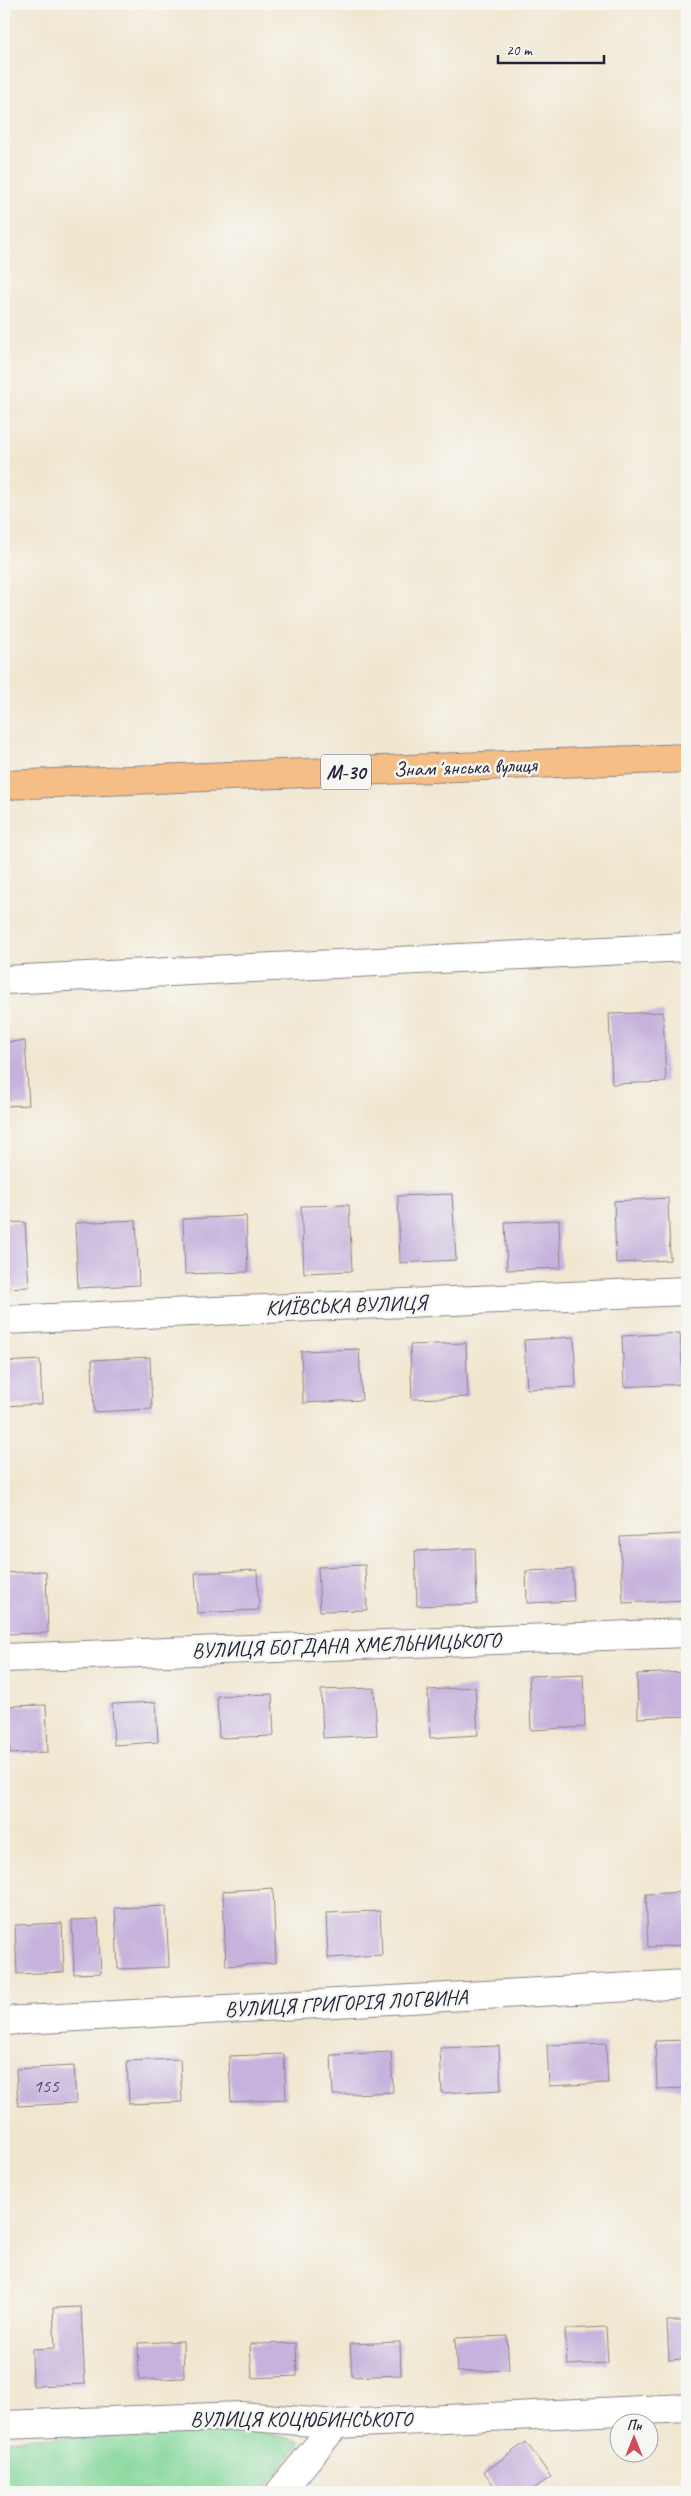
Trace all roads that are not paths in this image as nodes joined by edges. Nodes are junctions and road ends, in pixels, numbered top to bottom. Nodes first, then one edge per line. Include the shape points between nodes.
1 (687, 758) edge
2 (4, 785) edge
3 (687, 947) edge
4 (4, 980) edge
5 (687, 1291) edge
6 (4, 1320) edge
7 (687, 1633) edge
8 (4, 1658) edge
9 (687, 1984) edge
10 (4, 2021) edge
11 (687, 2408) edge
12 (336, 2424) junction
13 (4, 2425) edge
14 (280, 2492) edge

1 - 2 highway, Знамʼянська вулиця / М-30
3 - 4 street
5 - 6 street, КИЇВСЬКА ВУЛИЦЯ
7 - 8 street, ВУЛИЦЯ БОГДАНА ХМЕЛЬНИЦЬКОГО
9 - 10 street, ВУЛИЦЯ ГРИГОРІЯ ЛОГВИНА
11 - 12 street, ВУЛИЦЯ КОЦЮБИНСЬКОГО
12 - 13 street, ВУЛИЦЯ КОЦЮБИНСЬКОГО via 241,2416
12 - 14 street

